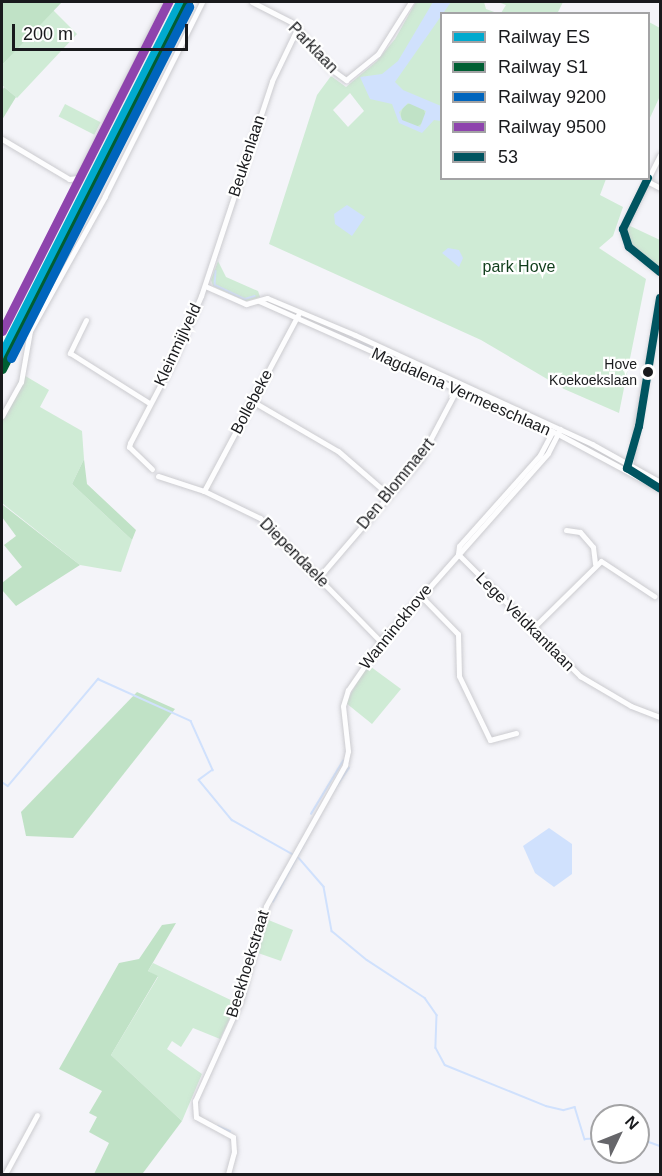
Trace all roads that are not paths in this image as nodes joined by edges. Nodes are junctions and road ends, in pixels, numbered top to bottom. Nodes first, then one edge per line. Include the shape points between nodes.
1 (166, 2) edge
2 (202, 2) edge
3 (252, 2) edge
4 (411, 2) edge
5 (297, 29) junction
6 (2, 139) edge
7 (660, 155) edge
8 (650, 175) edge
9 (647, 181) joint
10 (660, 188) edge
11 (660, 272) edge
12 (205, 286) junction
13 (660, 298) edge
14 (297, 315) junction
15 (86, 320) dead end
16 (657, 338) edge
17 (458, 386) junction
18 (252, 401) junction
19 (149, 403) junction
20 (2, 416) edge
21 (556, 431) junction
22 (629, 466) junction
23 (152, 469) dead end
24 (158, 476) dead end
25 (660, 482) edge
26 (660, 489) edge
27 (204, 491) junction
28 (389, 495) junction
29 (566, 530) dead end
30 (458, 554) junction
31 (595, 564) junction
32 (319, 577) junction
33 (421, 596) junction
34 (654, 596) dead end
35 (531, 630) junction
36 (381, 642) junction
37 (343, 706) joint
38 (660, 717) edge
39 (516, 733) dead end
40 (37, 1115) dead end
41 (5, 1174) edge
42 (228, 1174) edge

1 - 6 street via 81,175 74,180
2 - 20 street via 105,196 30,331 21,382
3 - 5 street, Parklaan
4 - 5 street, Parklaan via 378,54 350,79 331,69
5 - 12 street, Beukenlaan via 272,81
7 - 8 street
9 - 10 street
9 - 11 street via 628,217 624,238 629,247
12 - 14 street, Magdalena Vermeeschlaan via 246,304 267,298
12 - 19 street, Kleinmijlveld via 174,359
13 - 16 street
14 - 17 street, Magdalena Vermeeschlaan
14 - 18 street, Bollebeke
15 - 19 street, Kleinmijlveld via 70,353
16 - 22 street
17 - 21 street, Magdalena Vermeeschlaan
17 - 28 street, Den Blommaert via 428,448
18 - 27 street, Bollebeke
18 - 28 street via 338,451
19 - 23 street, Kleinmijlveld via 129,445
21 - 22 street, Magdalena Vermeeschlaan
21 - 30 street, Wanninckhove via 548,453
22 - 25 street, Magdalena Vermeeschlaan
22 - 26 street, Magdalena Vermeeschlaan
24 - 27 street, Diependaele
27 - 32 street, Diependaele via 260,518
28 - 32 street, Den Blommaert
29 - 31 street via 580,532 593,547
30 - 33 street, Wanninckhove
30 - 35 street, Lege Veldkantlaan
31 - 34 street via 606,562
31 - 35 street
32 - 36 street, Diependaele
33 - 36 street, Wanninckhove
33 - 39 street via 458,634 459,676 490,740
35 - 38 street, Lege Veldkantlaan via 563,663 597,688
36 - 37 street, Wanninckhove via 348,690
37 - 42 street, Beekhoekstraat via 348,751 345,765 266,906 240,1002 195,1101 196,1118 233,1137
40 - 41 street

